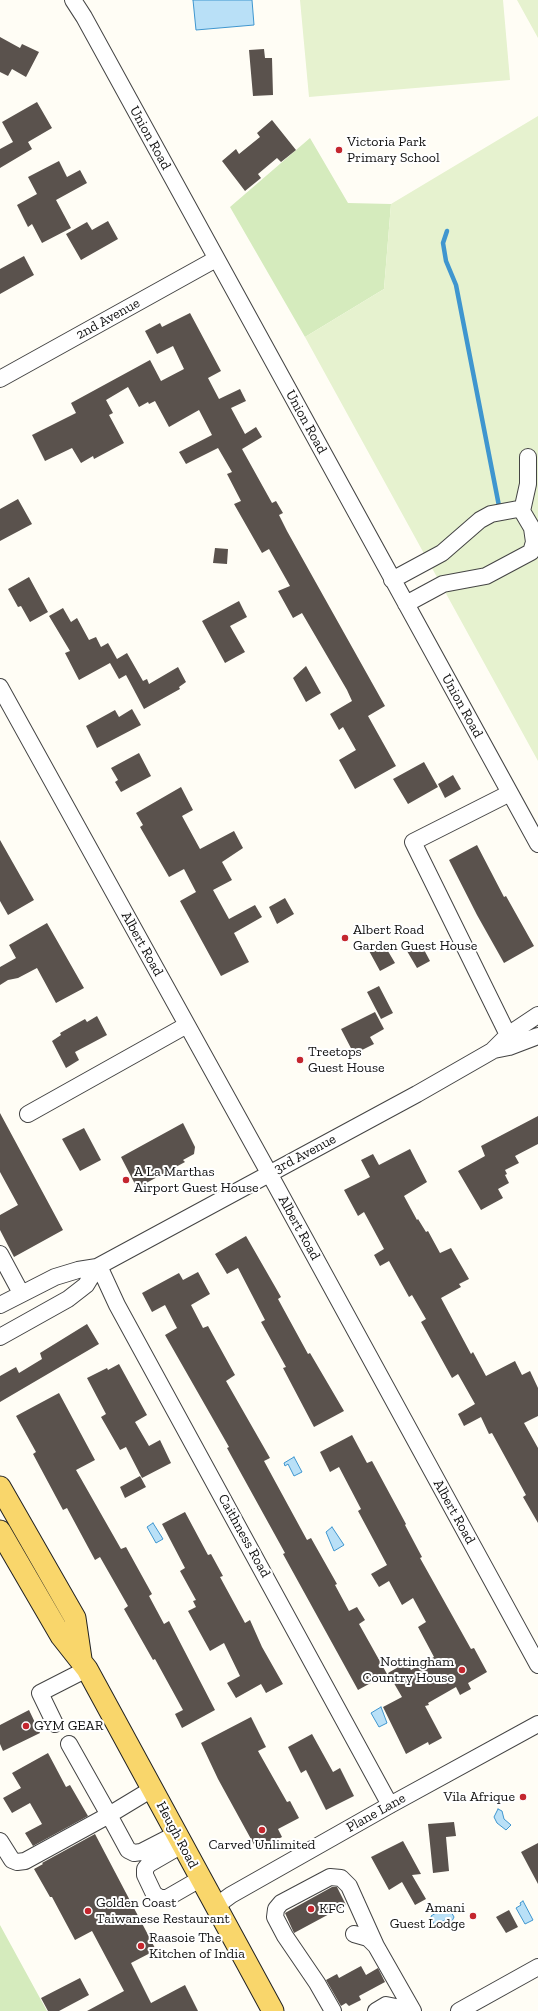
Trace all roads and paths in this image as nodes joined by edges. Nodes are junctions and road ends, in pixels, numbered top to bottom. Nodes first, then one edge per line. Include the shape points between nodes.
1 (73, 0) edge
2 (216, 259) junction
3 (0, 379) edge
4 (528, 457) dead end
5 (522, 511) junction
6 (392, 580) junction
7 (406, 604) junction
8 (0, 687) edge
9 (510, 793) junction
10 (538, 844) edge
11 (538, 1015) edge
12 (187, 1025) junction
13 (508, 1035) junction
14 (538, 1036) edge
15 (492, 1051) junction
16 (28, 1114) dead end
17 (269, 1173) junction
18 (0, 1254) edge
19 (98, 1267) junction
20 (21, 1294) junction
21 (0, 1305) edge
22 (0, 1337) edge
23 (3, 1500) edge
24 (0, 1531) edge
25 (84, 1664) junction
26 (538, 1665) edge
27 (55, 1724) dead end
28 (538, 1724) edge
29 (70, 1744) dead end
30 (152, 1789) junction
31 (390, 1805) junction
32 (109, 1815) junction
33 (179, 1840) junction
34 (0, 1841) edge
35 (200, 1879) junction
36 (216, 1906) junction
37 (354, 1934) dead end
38 (376, 1946) junction
39 (538, 1967) edge
40 (273, 2011) edge
41 (333, 2011) edge
42 (376, 2011) edge
43 (400, 2011) edge
44 (412, 2011) edge
45 (459, 2011) edge

1 - 2 street, Union Road
2 - 3 street, 2nd Avenue
2 - 6 street, Union Road
4 - 5 street via 528,484
5 - 6 street via 518,509 492,514 480,520 442,553
5 - 7 street via 532,528 534,542 531,552 486,576 443,584
6 - 7 street, Union Road
7 - 9 street, Union Road
8 - 12 street, Albert Road
9 - 10 street, Union Road
9 - 13 street via 413,842
11 - 13 street, 3rd Avenue
12 - 16 street
12 - 17 street, Albert Road
13 - 15 street, 3rd Avenue
14 - 15 street, 3rd Avenue
15 - 17 street, 3rd Avenue
17 - 19 street, 3rd Avenue
17 - 26 street, Albert Road
18 - 20 street
19 - 20 street, 3rd Avenue via 55,1277
19 - 22 street, 3rd Avenue via 86,1285 68,1299
19 - 31 street, Caithness Road
20 - 21 street, 3rd Avenue
23 - 25 main road, Heugh Road via 75,1618
24 - 25 main road, Heugh Road via 61,1636
25 - 27 street via 40,1693
25 - 30 main road, Heugh Road
28 - 31 street, Plane Lane
29 - 32 street
30 - 32 street
30 - 33 main road, Heugh Road
31 - 36 street, Plane Lane
32 - 33 street via 128,1850 134,1853
32 - 34 street via 25,1861 12,1860
33 - 35 main road, Heugh Road
33 - 35 street via 145,1869 145,1875 154,1894 160,1898 167,1898
35 - 36 main road, Heugh Road
36 - 40 main road, Heugh Road
37 - 38 street via 368,1938
38 - 41 street via 352,1892 341,1878 330,1877 278,1905 275,1917
38 - 44 street
39 - 45 street
42 - 43 street via 386,2005 396,2007

